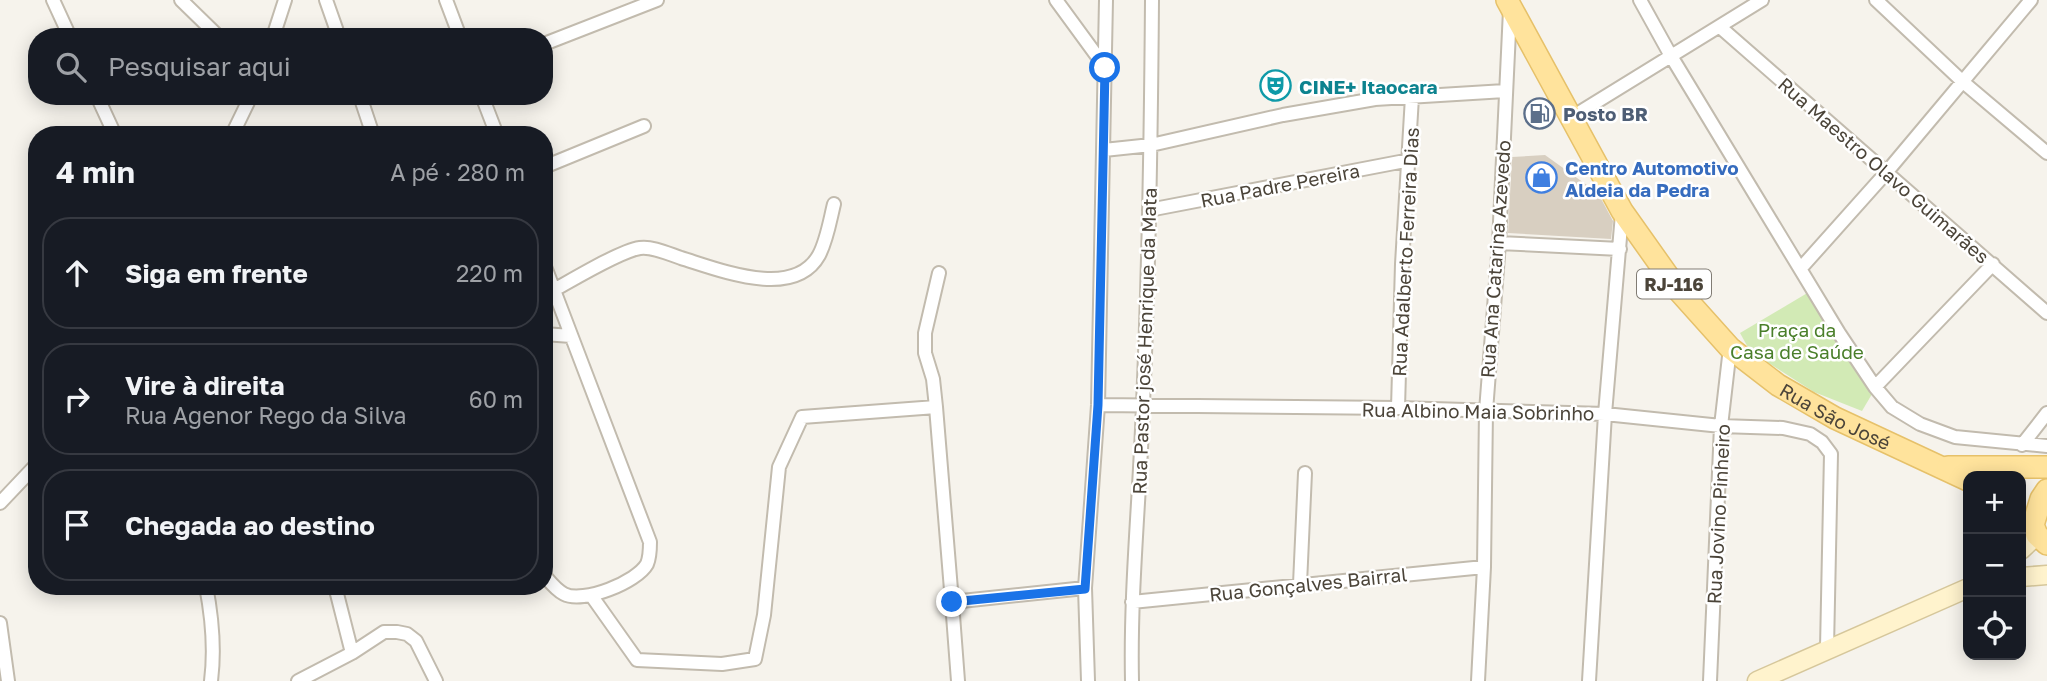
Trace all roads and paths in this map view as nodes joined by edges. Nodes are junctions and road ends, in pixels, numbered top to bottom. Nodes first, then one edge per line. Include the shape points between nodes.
1 (53, 0) edge
2 (181, 0) edge
3 (285, 0) edge
4 (326, 0) edge
5 (446, 0) edge
6 (657, 0) edge
7 (1056, 0) edge
8 (1106, 0) edge
9 (1152, 0) edge
10 (1640, 0) edge
11 (1762, 0) edge
12 (1876, 0) edge
13 (2031, 0) edge
14 (1512, 1) edge
15 (1720, 27) junction
16 (66, 28) edge
17 (210, 28) edge
18 (276, 28) edge
19 (336, 28) edge
20 (457, 28) edge
21 (553, 40) edge
22 (1671, 56) junction
23 (1105, 68) junction
24 (1963, 82) junction
25 (1505, 91) junction
26 (1412, 97) junction
27 (101, 105) edge
28 (247, 105) edge
29 (363, 105) edge
30 (485, 105) edge
31 (1572, 117) junction
32 (111, 126) edge
33 (236, 126) edge
34 (370, 126) edge
35 (494, 126) edge
36 (644, 126) dead end
37 (1151, 145) junction
38 (1104, 150) junction
39 (2047, 153) edge
40 (1410, 160) junction
41 (553, 163) edge
42 (1885, 174) junction
43 (834, 204) dead end
44 (1149, 210) junction
45 (1622, 211) junction
46 (1499, 243) junction
47 (1620, 249) junction
48 (1993, 264) junction
49 (1801, 268) junction
50 (939, 273) dead end
51 (554, 290) joint
52 (2047, 313) edge
53 (553, 334) edge
54 (571, 335) junction
55 (1730, 348) junction
56 (1875, 387) junction
57 (1143, 404) junction
58 (1098, 405) junction
59 (936, 407) junction
60 (1398, 408) junction
61 (1486, 411) junction
62 (2047, 413) edge
63 (1605, 414) junction
64 (1721, 426) junction
65 (2022, 445) junction
66 (2047, 446) edge
67 (1943, 467) junction
68 (2047, 467) edge
69 (28, 473) edge
70 (1305, 473) dead end
71 (1963, 477) edge
72 (2047, 490) edge
73 (0, 503) edge
74 (2035, 530) edge
75 (1484, 567) junction
76 (2047, 575) edge
77 (2026, 577) edge
78 (553, 584) edge
79 (1300, 584) junction
80 (1085, 589) junction
81 (1963, 590) edge
82 (208, 595) edge
83 (337, 595) edge
84 (591, 595) junction
85 (952, 602) junction
86 (1132, 602) junction
87 (0, 623) edge
88 (1826, 648) junction
89 (352, 653) junction
90 (8, 681) edge
91 (212, 681) edge
92 (298, 681) edge
93 (436, 681) edge
94 (958, 681) edge
95 (1088, 681) edge
96 (1132, 681) edge
97 (1478, 681) edge
98 (1589, 681) edge
99 (1710, 681) edge
100 (1757, 681) edge

1 - 16 street
2 - 17 street
3 - 18 street
4 - 19 street
5 - 20 street
6 - 21 street
7 - 23 street
8 - 23 street
9 - 37 street, Rua Pastor josé Henrique da Mata
10 - 22 street
11 - 15 street
12 - 24 street
13 - 24 street
14 - 25 street, Rua Ana Catarina Azevedo
14 - 31 main road, Rua São José / RJ-116
15 - 22 street
15 - 42 street, Rua Maestro Olavo Guimarães
22 - 31 street
22 - 49 street
23 - 38 street
24 - 39 street
24 - 42 street
25 - 26 street
25 - 46 street, Rua Ana Catarina Azevedo
26 - 37 street via 1283,115
26 - 40 street, Rua Adalberto Ferreira Dias
27 - 32 street
28 - 33 street
29 - 34 street
30 - 35 street
31 - 45 main road, Rua São José / RJ-116
36 - 41 street
37 - 38 street
37 - 44 street, Rua Pastor josé Henrique da Mata
38 - 58 street
40 - 44 street, Rua Padre Pereira
40 - 60 street, Rua Adalberto Ferreira Dias
42 - 48 street, Rua Maestro Olavo Guimarães
42 - 49 street
43 - 51 street via 820,253 801,275 788,279 717,269 641,247
44 - 57 street, Rua Pastor josé Henrique da Mata
45 - 47 street
45 - 55 main road, Rua São José / RJ-116 via 1678,290
46 - 47 street
46 - 61 street, Rua Ana Catarina Azevedo
47 - 63 street
48 - 52 street, Rua Maestro Olavo Guimarães
48 - 56 street
49 - 56 street
50 - 59 street via 925,334
51 - 54 street
53 - 54 street
54 - 84 street via 650,542 646,566 614,587
55 - 64 street, Rua Jovino Pinheiro
55 - 67 main road, Rua São José / RJ-116 via 1778,385 1835,418
56 - 65 street via 1892,407 1920,424 1955,437
57 - 58 street, Rua Albino Maia Sobrinho
57 - 60 street, Rua Albino Maia Sobrinho
57 - 86 street, Rua Pastor josé Henrique da Mata
58 - 80 street
59 - 84 street via 802,417 779,467 755,659 722,664 637,660
59 - 85 street
60 - 61 street, Rua Albino Maia Sobrinho
61 - 63 street, Rua Albino Maia Sobrinho
61 - 75 street, Rua Ana Catarina Azevedo
62 - 65 street
63 - 64 street, Rua Albino Maia Sobrinho
63 - 98 street
64 - 88 street, Rua Albino Maia Sobrinho via 1783,428 1810,434 1831,454
64 - 99 street, Rua Jovino Pinheiro
65 - 66 street
67 - 68 main road, Rua São José / RJ-116
67 - 71 main road, Rua São José / RJ-116
69 - 73 street
70 - 79 street
72 - 74 main road
75 - 79 street, Rua Gonçalves Bairral
75 - 97 street, Rua Ana Catarina Azevedo
76 - 77 main road
78 - 84 street via 563,594
79 - 86 street, Rua Gonçalves Bairral
80 - 85 street
80 - 95 street
81 - 88 main road
82 - 91 street
83 - 89 street
85 - 94 street
86 - 96 street, Rua Pastor josé Henrique da Mata
87 - 90 street
88 - 100 main road
89 - 92 street
89 - 93 street via 384,632 407,634 416,641

